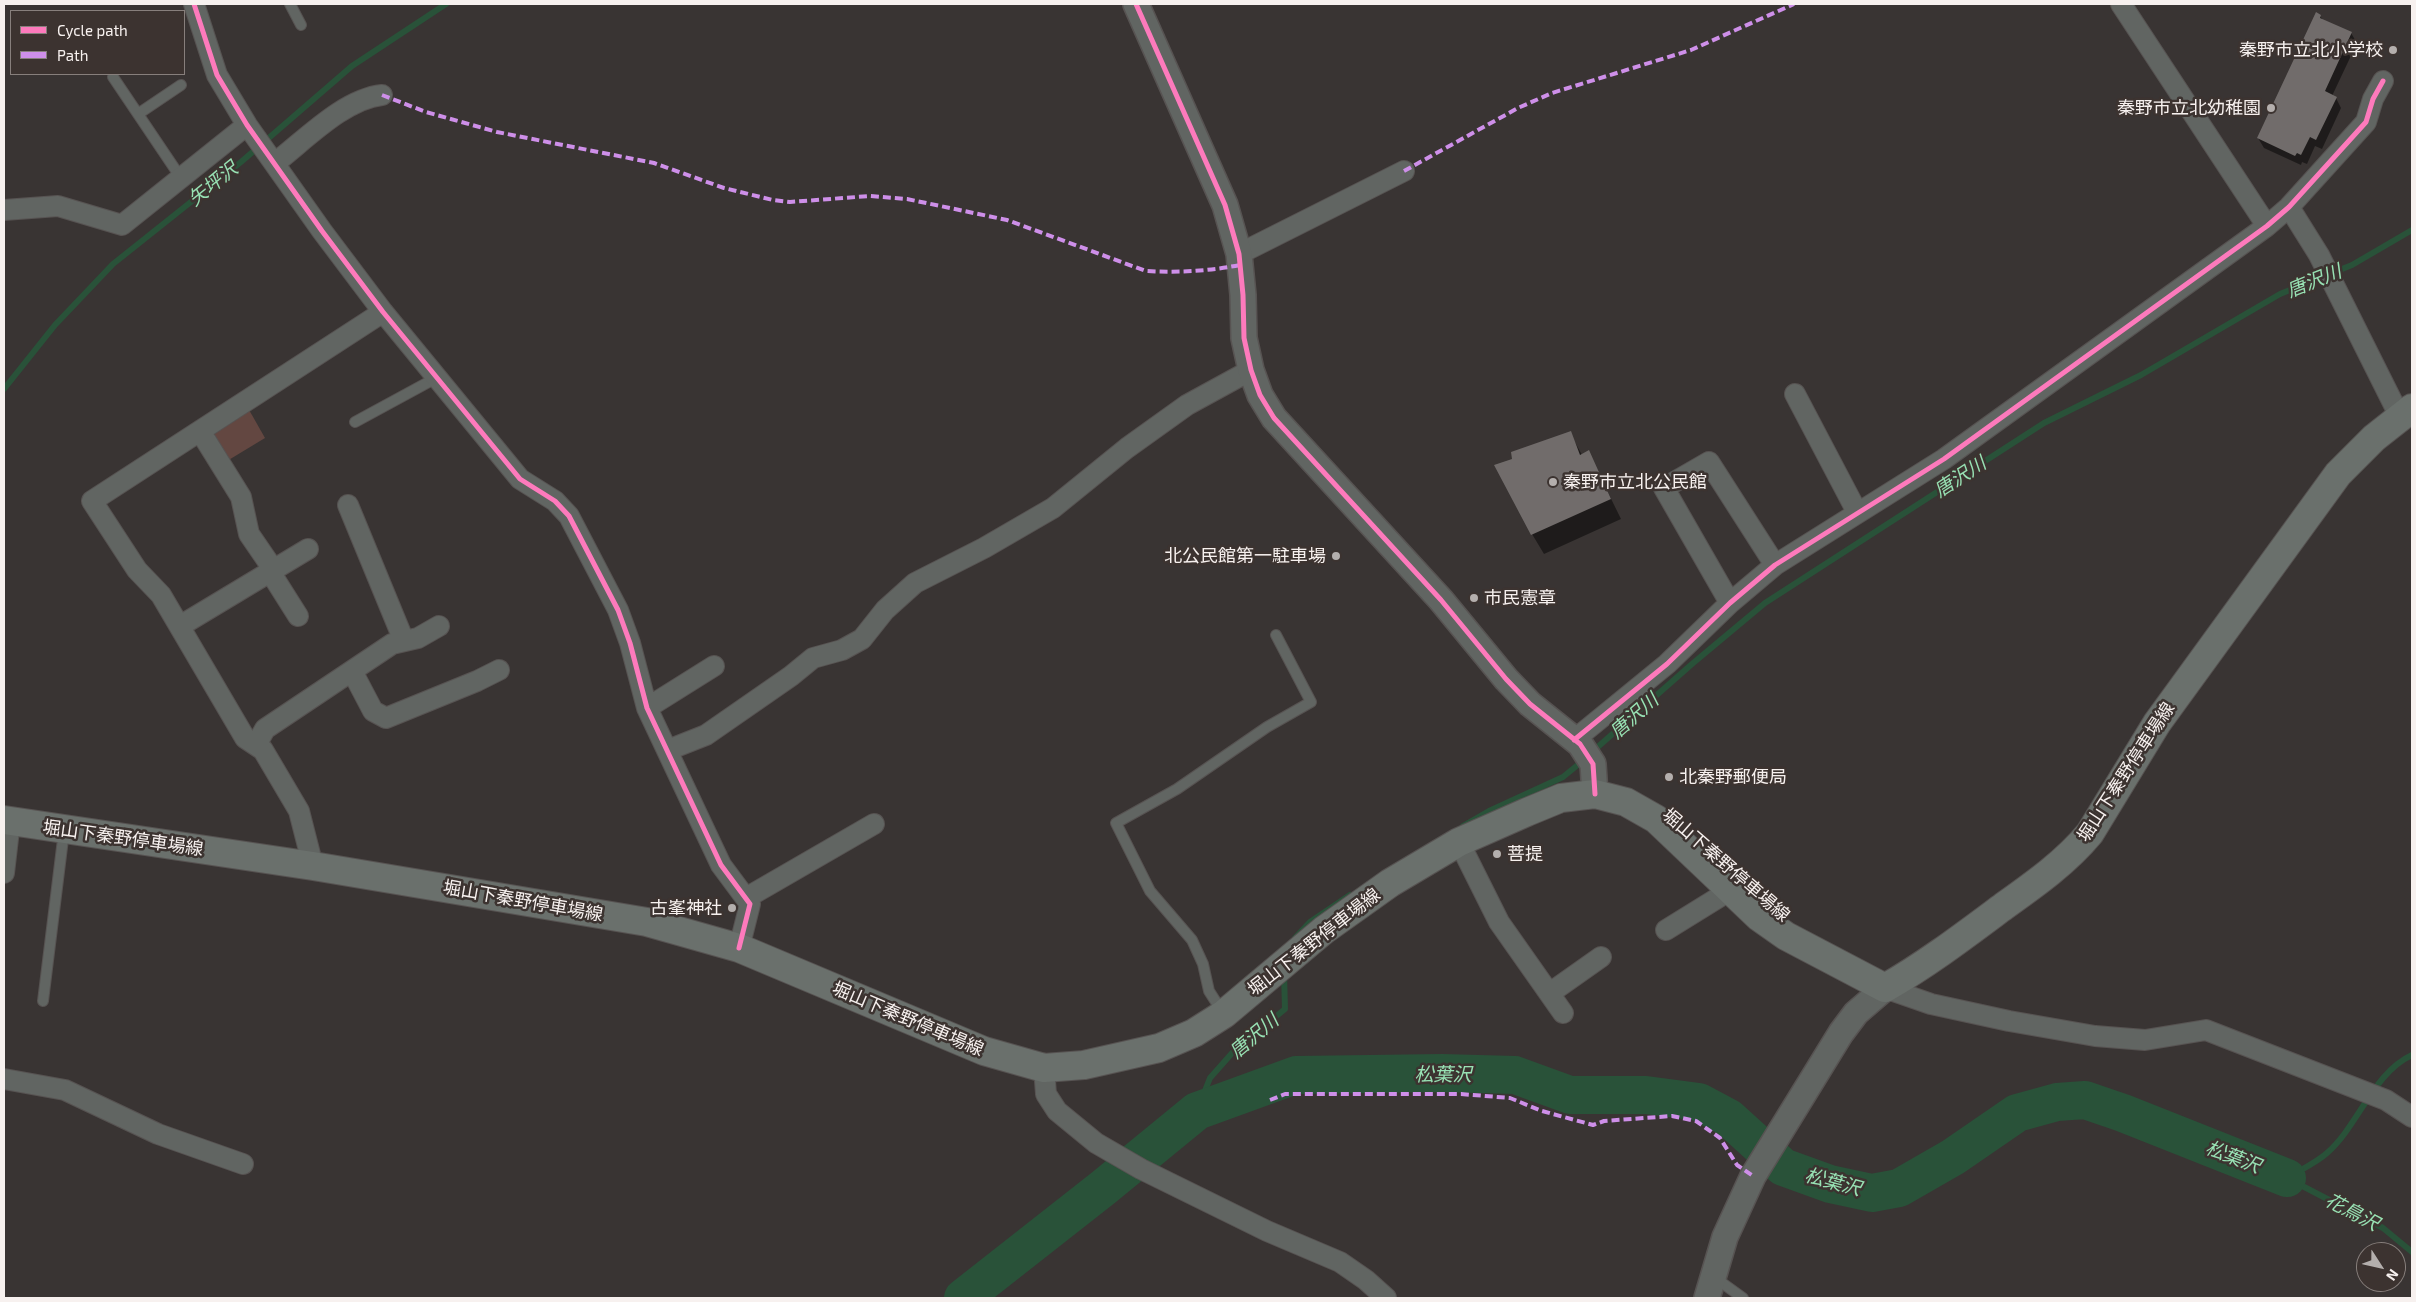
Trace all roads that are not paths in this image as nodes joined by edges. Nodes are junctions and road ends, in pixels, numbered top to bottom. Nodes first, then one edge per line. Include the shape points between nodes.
1 (194, 4) edge
2 (1136, 4) edge
3 (2121, 4) edge
4 (293, 5) edge
5 (301, 25) dead end
6 (113, 77) dead end
7 (2383, 80) dead end
8 (181, 85) dead end
9 (382, 96) dead end
10 (138, 114) junction
11 (247, 125) junction
12 (272, 159) junction
13 (1404, 171) dead end
14 (181, 178) junction
15 (2289, 207) junction
16 (4, 210) edge
17 (2267, 226) junction
18 (1239, 254) junction
19 (383, 312) junction
20 (1251, 370) junction
21 (436, 378) junction
22 (1795, 394) dead end
23 (2406, 412) edge
24 (355, 422) dead end
25 (200, 431) junction
26 (348, 505) dead end
27 (1857, 512) junction
28 (308, 549) dead end
29 (1775, 565) junction
30 (273, 570) junction
31 (1730, 603) junction
32 (298, 616) dead end
33 (180, 626) junction
34 (439, 626) dead end
35 (1276, 635) dead end
36 (404, 641) junction
37 (714, 666) dead end
38 (499, 670) dead end
39 (352, 671) junction
40 (647, 708) junction
41 (256, 745) junction
42 (1582, 749) junction
43 (668, 750) junction
44 (1595, 794) junction
45 (7, 821) edge
46 (874, 824) dead end
47 (64, 830) junction
48 (1459, 842) junction
49 (313, 866) junction
50 (4, 873) edge
51 (1729, 891) junction
52 (746, 898) junction
53 (1666, 930) dead end
54 (739, 948) junction
55 (1601, 957) dead end
56 (1885, 988) junction
57 (1550, 993) junction
58 (43, 1001) dead end
59 (1563, 1013) dead end
60 (1224, 1014) junction
61 (1044, 1068) junction
62 (4, 1079) edge
63 (2412, 1117) edge
64 (243, 1164) dead end
65 (1710, 1287) edge
66 (1386, 1298) edge
67 (1743, 1298) edge

1 - 11 street via 217,75
2 - 18 street via 1226,205
3 - 17 street
4 - 5 lane
6 - 10 lane
7 - 15 street via 2366,122
8 - 10 lane
9 - 12 street via 368,97 348,106
10 - 14 lane
11 - 12 street
11 - 14 street
12 - 19 street
13 - 18 street
14 - 16 street via 122,225 58,206
15 - 17 street
15 - 23 street
17 - 27 street via 1944,459
18 - 20 street via 1244,338
19 - 21 street
19 - 25 street
20 - 42 street via 1260,396 1274,418 1441,600 1506,679
20 - 43 street via 1188,405 1127,448 1053,508 915,583 885,610 862,640 813,658 706,736
21 - 24 lane
21 - 40 street via 520,479 555,501 569,516 618,610
22 - 27 street
23 - 56 main road, 堀山下秦野停車場線 via 2338,474 2157,723 2080,845 2057,867 1991,916 1918,969
25 - 30 street via 241,497 250,534
25 - 33 street via 92,501 137,570 161,595
26 - 36 street
27 - 29 street
28 - 30 street
29 - 31 street
29 - 31 street via 1709,462 1664,488
30 - 32 street via 274,578
30 - 33 street
31 - 42 street
33 - 41 street via 245,738
34 - 36 street via 418,638
35 - 60 lane via 1311,702 1267,727 1177,789 1116,824 1150,891 1192,940 1203,964 1208,991
36 - 39 street via 392,644
37 - 40 street
38 - 39 street via 386,718 373,711
39 - 41 street via 265,729
40 - 43 street
41 - 49 street via 263,750 299,811
42 - 44 street
43 - 52 street via 721,864
44 - 48 main road, 堀山下秦野停車場線 via 1561,798
44 - 51 main road, 堀山下秦野停車場線 via 1626,802 1656,819
45 - 47 main road, 堀山下秦野停車場線
45 - 50 street
46 - 52 street
47 - 49 main road, 堀山下秦野停車場線
47 - 58 lane
48 - 57 street via 1500,922
48 - 60 main road, 堀山下秦野停車場線 via 1390,883 1324,930
49 - 54 main road, 堀山下秦野停車場線 via 647,922
51 - 53 street
51 - 56 main road, 堀山下秦野停車場線 via 1786,936
52 - 54 street via 750,904
54 - 61 main road, 堀山下秦野停車場線 via 984,1051
55 - 57 street
56 - 63 street via 1932,1004 2095,1036 2145,1040 2206,1030 2386,1100
56 - 65 street via 1856,1013 1841,1033 1759,1165 1725,1237
57 - 59 street
60 - 61 main road, 堀山下秦野停車場線 via 1194,1033 1159,1048 1084,1065
61 - 66 street via 1046,1094 1057,1111 1096,1143 1266,1231 1340,1262
62 - 64 street via 65,1090 158,1134
65 - 67 lane via 1723,1281

